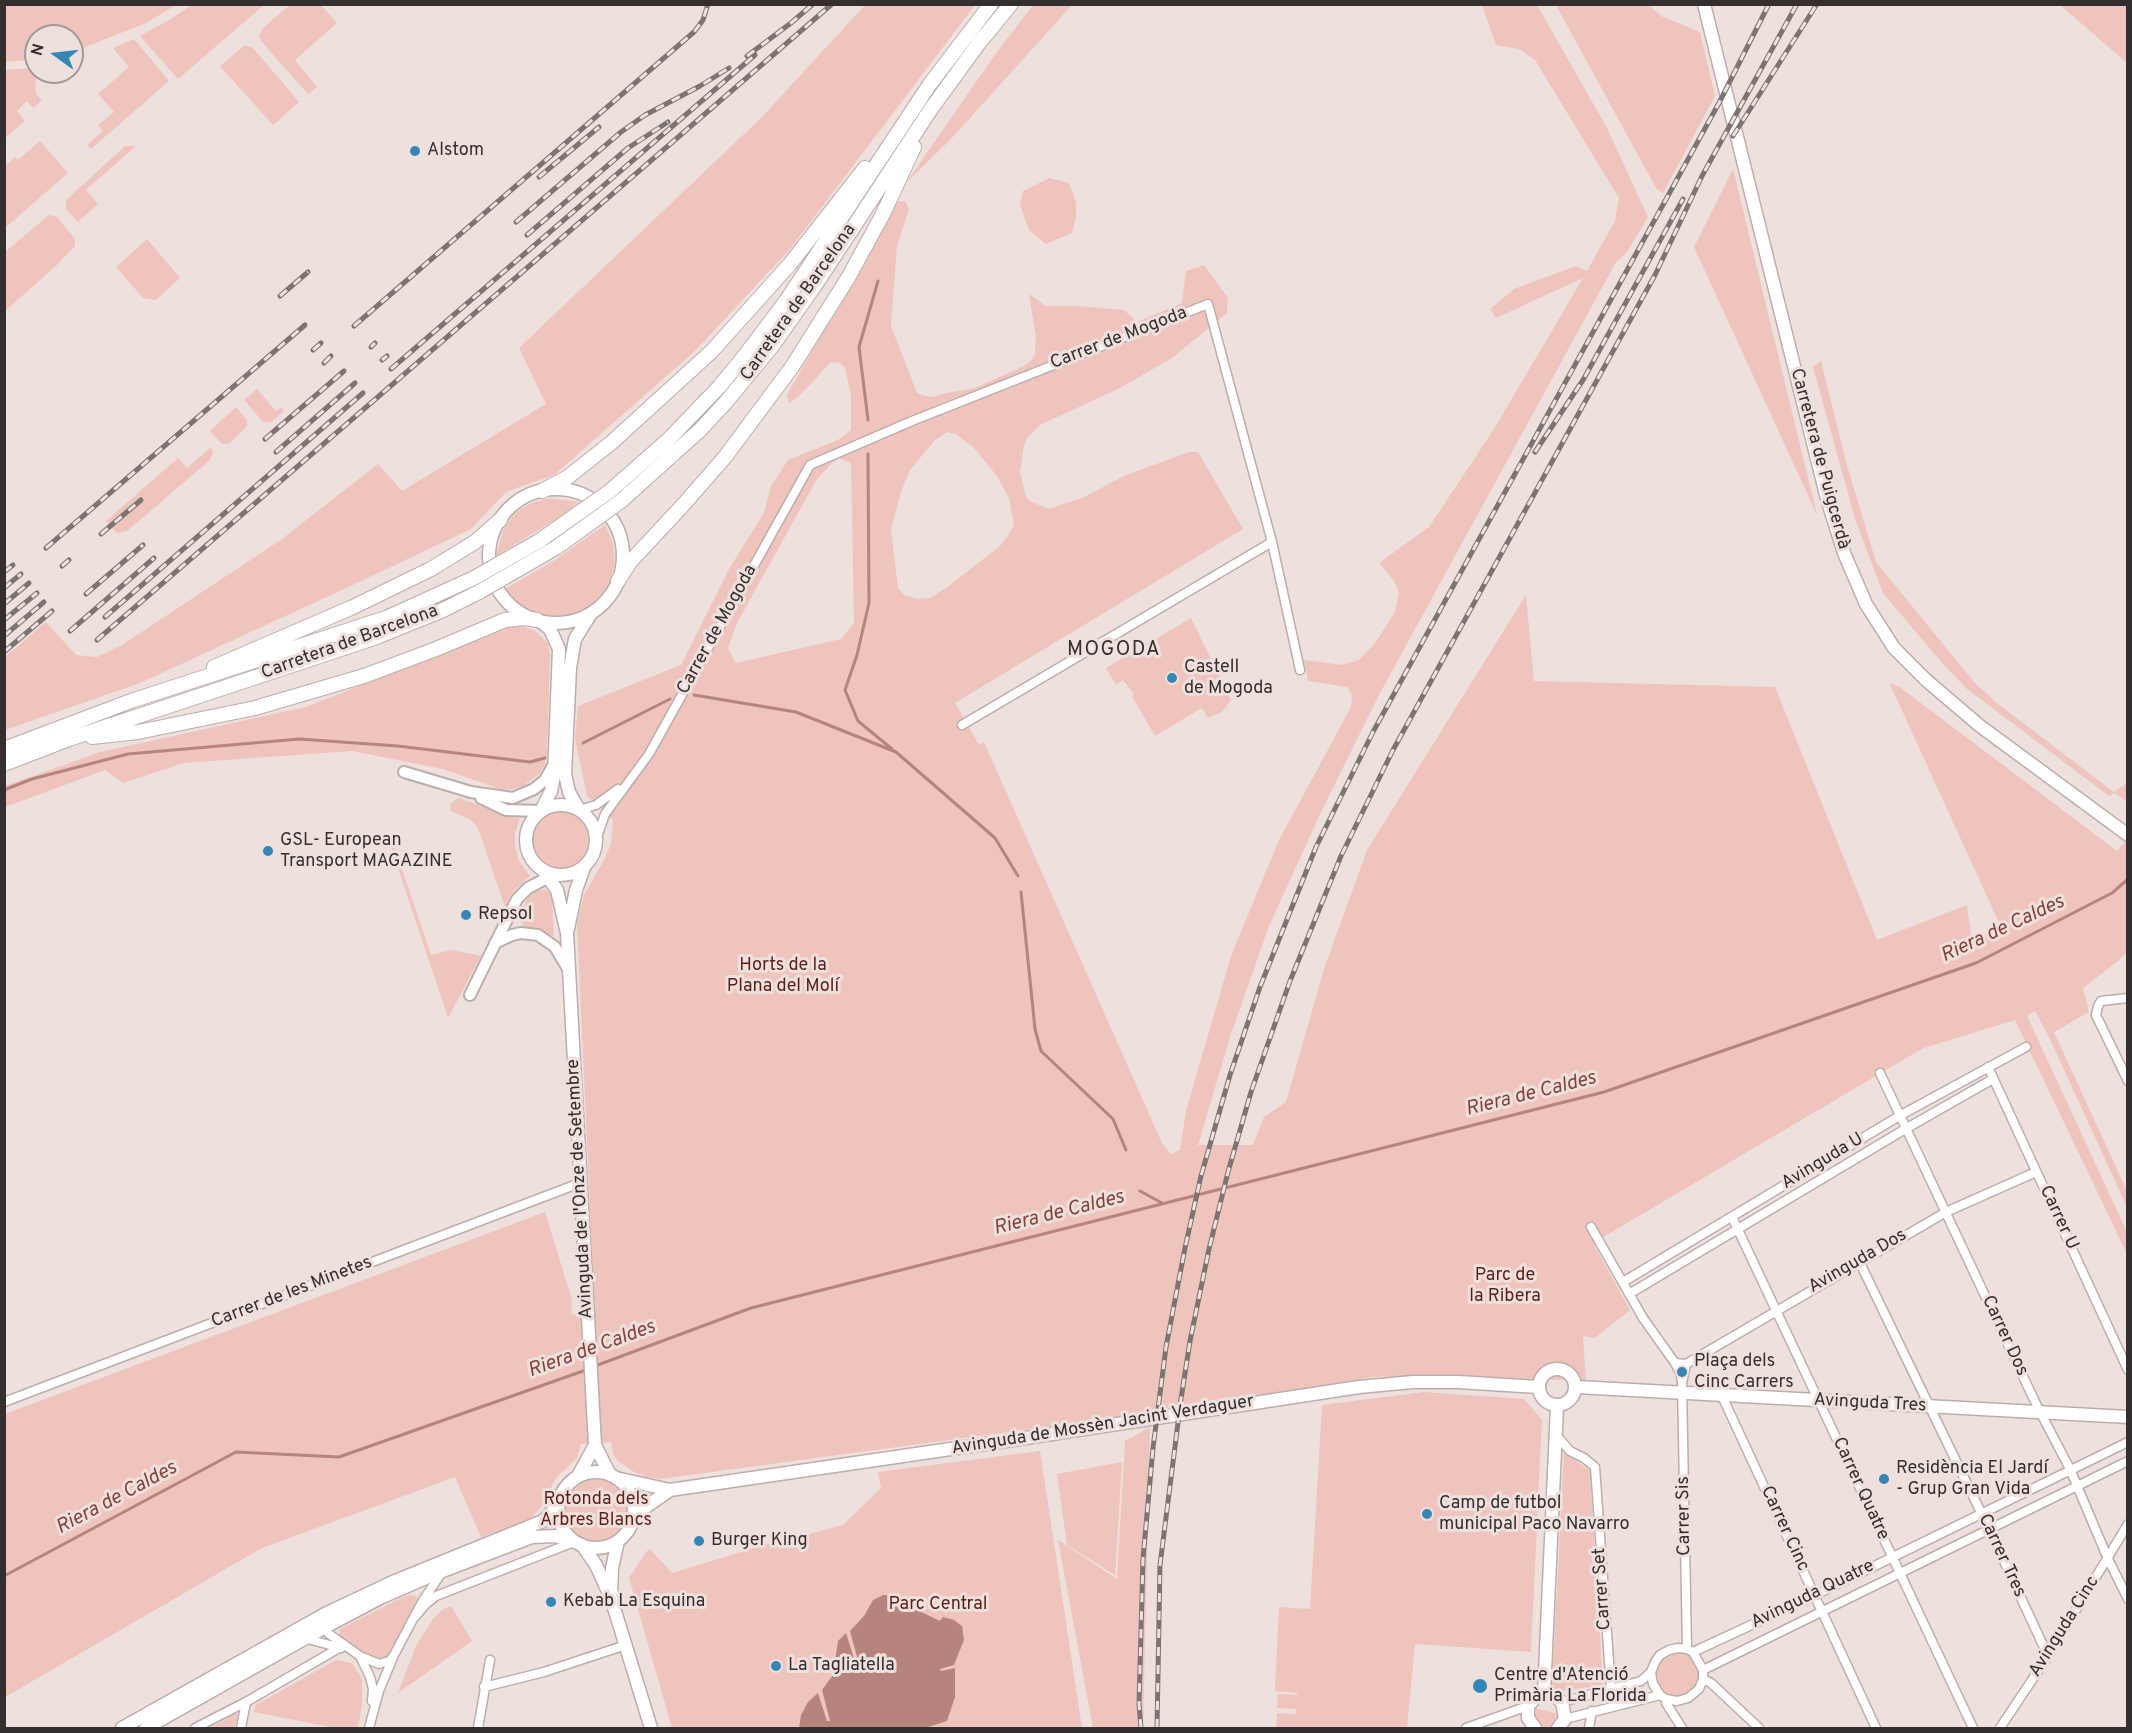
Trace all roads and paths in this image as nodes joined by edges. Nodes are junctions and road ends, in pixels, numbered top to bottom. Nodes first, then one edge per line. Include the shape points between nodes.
1 (991, 4) edge
2 (1011, 4) edge
3 (1704, 4) edge
4 (912, 110) junction
5 (931, 110) junction
6 (542, 491) junction
7 (500, 520) junction
8 (1272, 542) junction
9 (618, 581) junction
10 (591, 614) junction
11 (537, 620) junction
12 (1300, 670) dead end
13 (183, 684) junction
14 (962, 725) dead end
15 (69, 739) junction
16 (4, 746) edge
17 (555, 762) junction
18 (4, 764) edge
19 (404, 771) dead end
20 (626, 783) junction
21 (471, 792) junction
22 (579, 810) junction
23 (541, 811) junction
24 (2127, 835) edge
25 (596, 840) junction
26 (585, 865) junction
27 (546, 874) junction
28 (567, 933) junction
29 (495, 944) junction
30 (569, 970) junction
31 (470, 995) dead end
32 (2127, 998) edge
33 (2026, 1047) dead end
34 (1988, 1067) junction
35 (1880, 1073) dead end
36 (1993, 1079) junction
37 (2127, 1081) edge
38 (1901, 1115) junction
39 (1907, 1128) junction
40 (2037, 1172) junction
41 (580, 1183) junction
42 (1946, 1212) junction
43 (1732, 1217) junction
44 (1591, 1227) dead end
45 (1738, 1229) junction
46 (1859, 1262) junction
47 (1623, 1282) junction
48 (1629, 1294) junction
49 (1776, 1310) junction
50 (1675, 1363) junction
51 (1686, 1364) junction
52 (2127, 1370) edge
53 (1538, 1387) junction
54 (1577, 1387) junction
55 (1682, 1388) junction
56 (1722, 1396) junction
57 (1818, 1401) junction
58 (4, 1402) edge
59 (1557, 1406) junction
60 (1930, 1407) junction
61 (2041, 1413) junction
62 (2127, 1418) edge
63 (1556, 1435) junction
64 (2127, 1442) edge
65 (595, 1445) junction
66 (2127, 1461) edge
67 (2070, 1469) junction
68 (578, 1476) junction
69 (613, 1477) junction
70 (2077, 1486) junction
71 (670, 1490) junction
72 (558, 1505) junction
73 (1981, 1514) junction
74 (631, 1523) junction
75 (2127, 1524) edge
76 (1989, 1529) junction
77 (618, 1541) junction
78 (578, 1544) junction
79 (1892, 1557) junction
80 (2108, 1559) junction
81 (440, 1572) junction
82 (1900, 1573) junction
83 (395, 1581) junction
84 (371, 1591) junction
85 (1815, 1596) junction
86 (611, 1598) junction
87 (2127, 1599) edge
88 (1822, 1611) junction
89 (414, 1618) junction
90 (326, 1628) junction
91 (304, 1638) junction
92 (626, 1645) junction
93 (339, 1648) junction
94 (1690, 1650) junction
95 (357, 1654) junction
96 (394, 1655) junction
97 (2048, 1656) junction
98 (490, 1660) dead end
99 (1651, 1672) junction
100 (1703, 1675) junction
101 (484, 1687) junction
102 (1611, 1689) junction
103 (1544, 1694) junction
104 (1663, 1697) junction
105 (1562, 1701) junction
106 (246, 1702) junction
107 (1528, 1706) junction
108 (1592, 1711) junction
109 (372, 1716) junction
110 (1561, 1724) edge
111 (122, 1728) edge
112 (146, 1728) edge
113 (195, 1728) edge
114 (241, 1728) edge
115 (369, 1728) edge
116 (478, 1728) edge
117 (651, 1728) edge
118 (1466, 1728) edge
119 (1535, 1728) edge
120 (1589, 1728) edge
121 (1682, 1728) edge
122 (1760, 1728) edge
123 (1875, 1728) edge
124 (1973, 1728) edge
125 (2000, 1728) edge

1 - 4 highway, Carretera de Barcelona
2 - 5 highway, Carretera de Barcelona
3 - 24 main road, Carretera de Puigcerdà via 1827,499 1866,604 1894,648 1926,680 1980,726
4 - 6 highway via 790,264 712,351 604,449
4 - 13 highway, Carretera de Barcelona, bridge via 796,286 720,387 610,490 539,541 474,578 386,618
5 - 9 highway via 866,246 792,367 725,457 630,562
5 - 15 highway, Carretera de Barcelona, bridge via 811,292 750,375 700,430 621,501 557,547 443,610 374,639
6 - 7 main road via 517,502
6 - 9 main road via 576,493 604,509 622,545
7 - 11 main road via 489,556 493,580 506,601
7 - 13 highway via 475,542 431,569
8 - 12 street
8 - 14 street
8 - 20 street, Carrer de Mogoda via 1208,304 810,465 649,754
9 - 10 main road via 607,600
10 - 11 main road via 569,622
10 - 22 main road via 575,639 570,668 566,774 569,792
11 - 15 highway via 505,620 364,676 255,708 138,732
11 - 17 main road via 550,629 559,649
13 - 16 highway, Carretera de Barcelona
15 - 18 highway, Carretera de Barcelona
17 - 21 street via 545,780 524,795 503,798
17 - 23 main road via 551,791
19 - 21 street
20 - 22 street, Carrer de Mogoda via 596,805
20 - 25 street, Carrer de Mogoda via 605,814
21 - 23 street via 506,810
22 - 23 main road via 561,804
22 - 25 main road via 592,824
23 - 27 main road via 533,817 525,840 531,857
25 - 26 main road
26 - 27 main road via 567,874
26 - 28 main road, Avinguda de l'Onze de Setembre
27 - 28 main road, Avinguda de l'Onze de Setembre via 558,895
27 - 29 street via 517,899
28 - 30 main road, Avinguda de l'Onze de Setembre
29 - 30 street via 521,933 538,935 555,947
29 - 31 street
30 - 41 main road, Avinguda de l'Onze de Setembre
32 - 37 street via 2101,1001 2096,1015
33 - 34 street, Avinguda U
34 - 36 street, Carrer U
34 - 38 street, Avinguda U
35 - 38 street, Carrer Dos
36 - 39 street, Avinguda U
36 - 40 street, Carrer U
38 - 39 street, Carrer Dos
38 - 43 street, Avinguda U
39 - 42 street, Carrer Dos
39 - 45 street, Avinguda U
40 - 42 street, Avinguda Dos
40 - 52 street, Carrer U
41 - 58 street, Carrer de les Minetes
41 - 65 main road, Avinguda de l'Onze de Setembre
42 - 46 street, Avinguda Dos
42 - 61 street, Carrer Dos
43 - 45 street, Carrer Quatre
43 - 47 street, Avinguda U
44 - 47 street
45 - 48 street, Avinguda U
45 - 49 street, Carrer Quatre
46 - 49 street, Avinguda Dos
46 - 60 street, Carrer Tres
47 - 48 street
48 - 50 street
49 - 51 street, Avinguda Dos
49 - 57 street, Carrer Quatre
50 - 51 street
50 - 55 street
51 - 55 street
53 - 54 main road via 1542,1376 1552,1369 1574,1376
53 - 59 main road via 1544,1401
53 - 71 main road, Avinguda de Mossèn Jacint Verdaguer via 1413,1382 1359,1387
54 - 55 main road, Avinguda Tres
54 - 59 main road via 1570,1401
55 - 56 main road, Avinguda Tres
55 - 94 street, Carrer Sis
56 - 57 main road, Avinguda Tres
56 - 85 street, Carrer Cinc
57 - 60 main road, Avinguda Tres
57 - 79 street, Carrer Quatre
59 - 63 main road
60 - 61 main road, Avinguda Tres
60 - 73 street, Carrer Tres
61 - 62 main road, Avinguda Tres
61 - 67 street, Carrer Dos
63 - 102 street, Carrer Set via 1570,1451 1595,1467
63 - 103 main road
64 - 67 street, Avinguda Quatre
65 - 68 main road
65 - 69 main road, Avinguda de l'Onze de Setembre
66 - 70 street, Avinguda Quatre
67 - 70 street, Carrer Dos
67 - 73 street, Avinguda Quatre
68 - 69 main road via 597,1472
68 - 72 main road via 567,1485
69 - 71 main road, Avinguda de Mossèn Jacint Verdaguer
69 - 74 main road via 624,1485 633,1503
70 - 76 street, Avinguda Quatre
70 - 80 street, Carrer Dos
71 - 74 main road, Avinguda de Mossèn Jacint Verdaguer
72 - 78 main road via 561,1526
72 - 83 main road via 543,1521
73 - 76 street, Carrer Tres
73 - 79 street, Avinguda Quatre
74 - 77 main road
75 - 80 street, Avinguda Cinc
76 - 82 street, Avinguda Quatre
76 - 97 street, Carrer Tres
77 - 78 main road via 604,1547
77 - 86 main road
78 - 81 main road via 555,1536 532,1537
78 - 86 main road via 596,1565
78 - 89 street via 436,1596
79 - 82 street, Carrer Quatre
79 - 85 street, Avinguda Quatre
80 - 87 street, Carrer Dos
80 - 97 street, Avinguda Cinc
81 - 83 street
81 - 89 street
81 - 90 main road
82 - 88 street, Avinguda Quatre
82 - 124 street, Carrer Quatre
83 - 84 main road
84 - 90 street via 362,1601 329,1620
84 - 111 main road
85 - 88 street, Carrer Cinc
85 - 94 street, Avinguda Quatre
86 - 92 main road
88 - 100 street, Avinguda Quatre
88 - 123 street, Carrer Cinc
89 - 96 street
90 - 91 main road
90 - 95 street via 328,1634
91 - 93 street
91 - 112 main road
92 - 101 street
92 - 117 main road
93 - 95 street
93 - 106 street
94 - 99 street via 1669,1650 1660,1655
94 - 100 street
95 - 96 street via 379,1664
95 - 109 street via 373,1689
96 - 109 street
97 - 125 street, Avinguda Cinc
98 - 101 street
99 - 102 street via 1641,1680
99 - 104 street via 1653,1684
100 - 104 street via 1698,1689 1688,1698 1677,1701
100 - 122 street
101 - 116 street
102 - 105 street
103 - 105 main road
103 - 107 main road
104 - 108 street
104 - 121 street
105 - 110 main road
106 - 113 street
106 - 114 street
107 - 118 street
107 - 119 main road via 1528,1718
108 - 110 street
108 - 120 street
109 - 115 street

